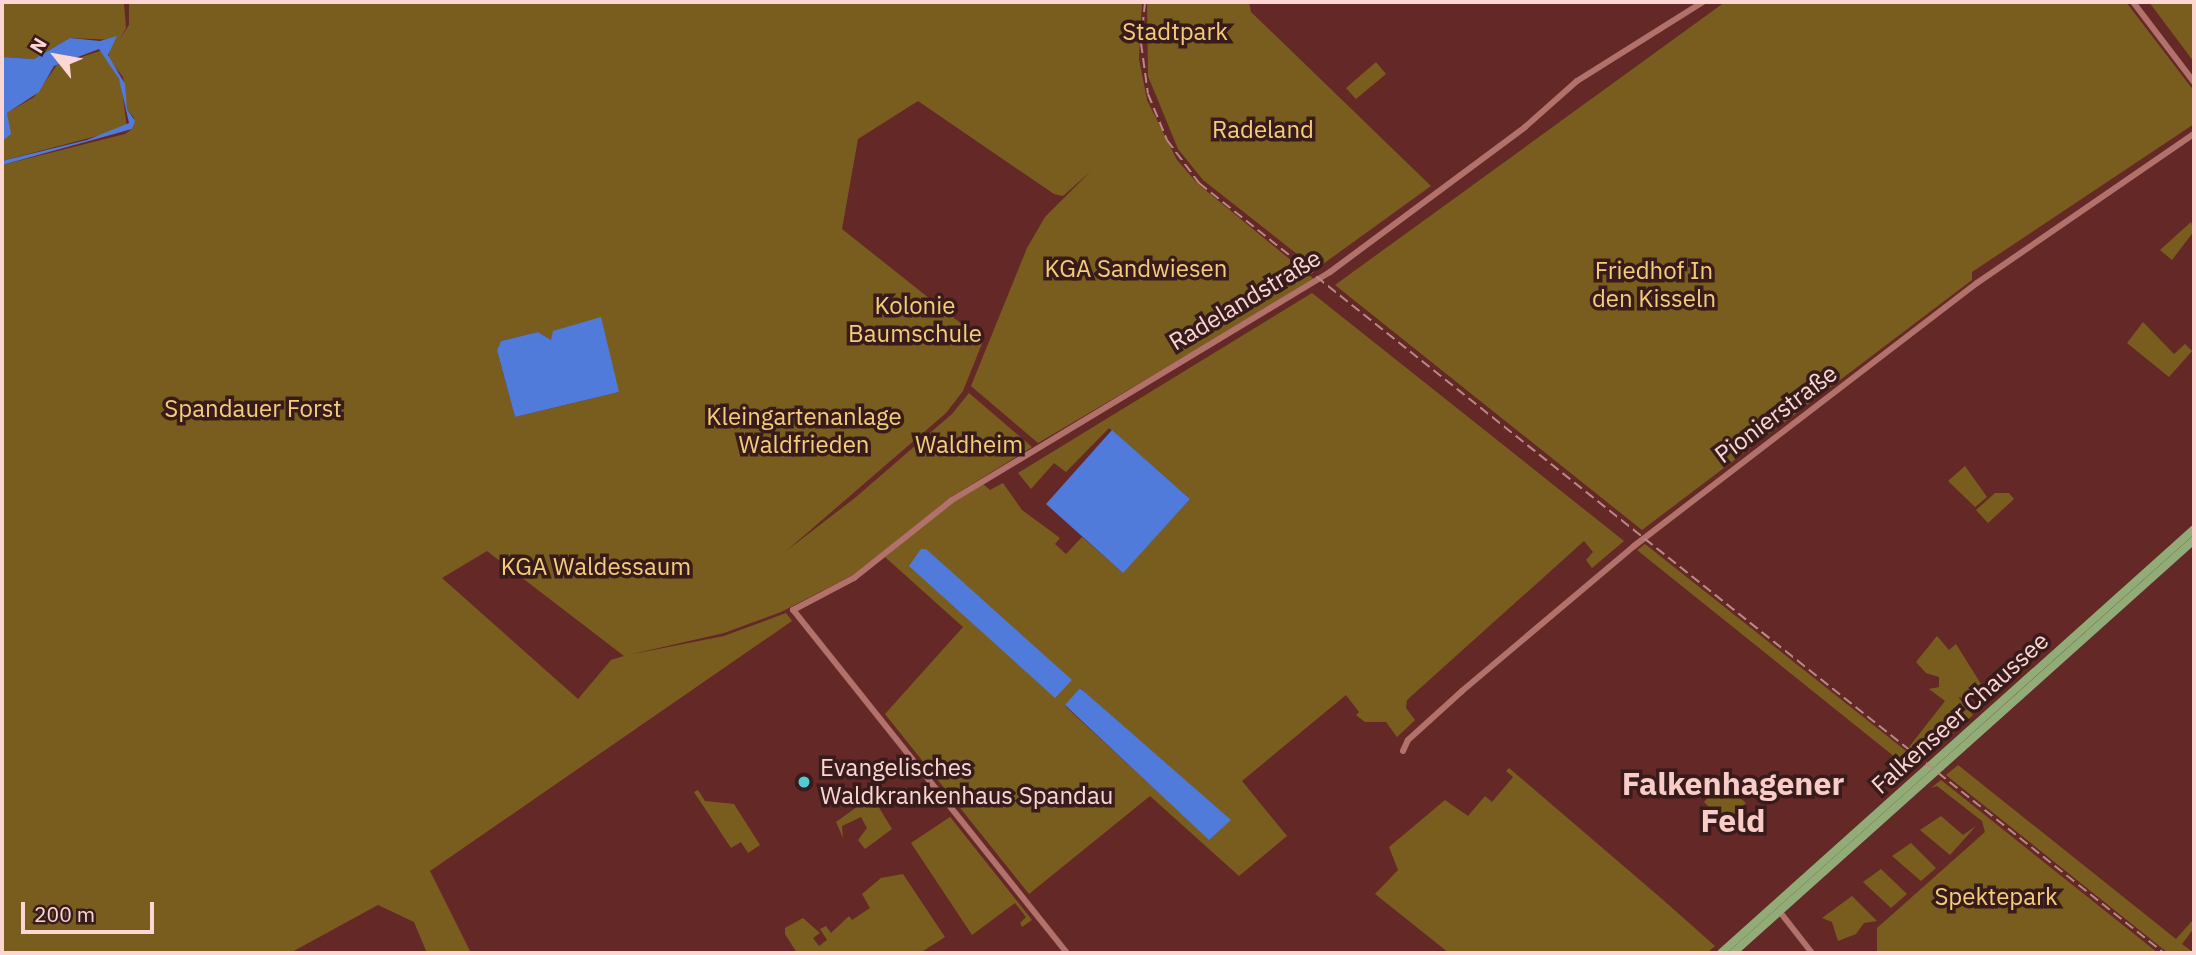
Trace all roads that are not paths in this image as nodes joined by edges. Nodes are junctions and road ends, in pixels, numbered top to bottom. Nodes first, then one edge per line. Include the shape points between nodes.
1 (1703, 2) edge
2 (2133, 2) edge
3 (2194, 82) edge
4 (2194, 134) edge
5 (2194, 529) edge
6 (2194, 540) edge
7 (1403, 751) dead end
8 (1777, 909) junction
9 (1067, 953) edge
10 (1721, 953) edge
11 (1733, 953) edge
12 (1812, 953) edge

1 - 9 street, Radelandstraße via 1577,81 1521,130 1330,272 952,500 854,578 793,610
2 - 3 street
4 - 7 street, Pionierstraße via 1977,284 1634,546 1462,691 1408,740
5 - 8 main road, Falkenseer Chaussee
6 - 8 main road, Falkenseer Chaussee
8 - 10 main road, Falkenseer Chaussee
8 - 11 main road, Falkenseer Chaussee
8 - 12 street

